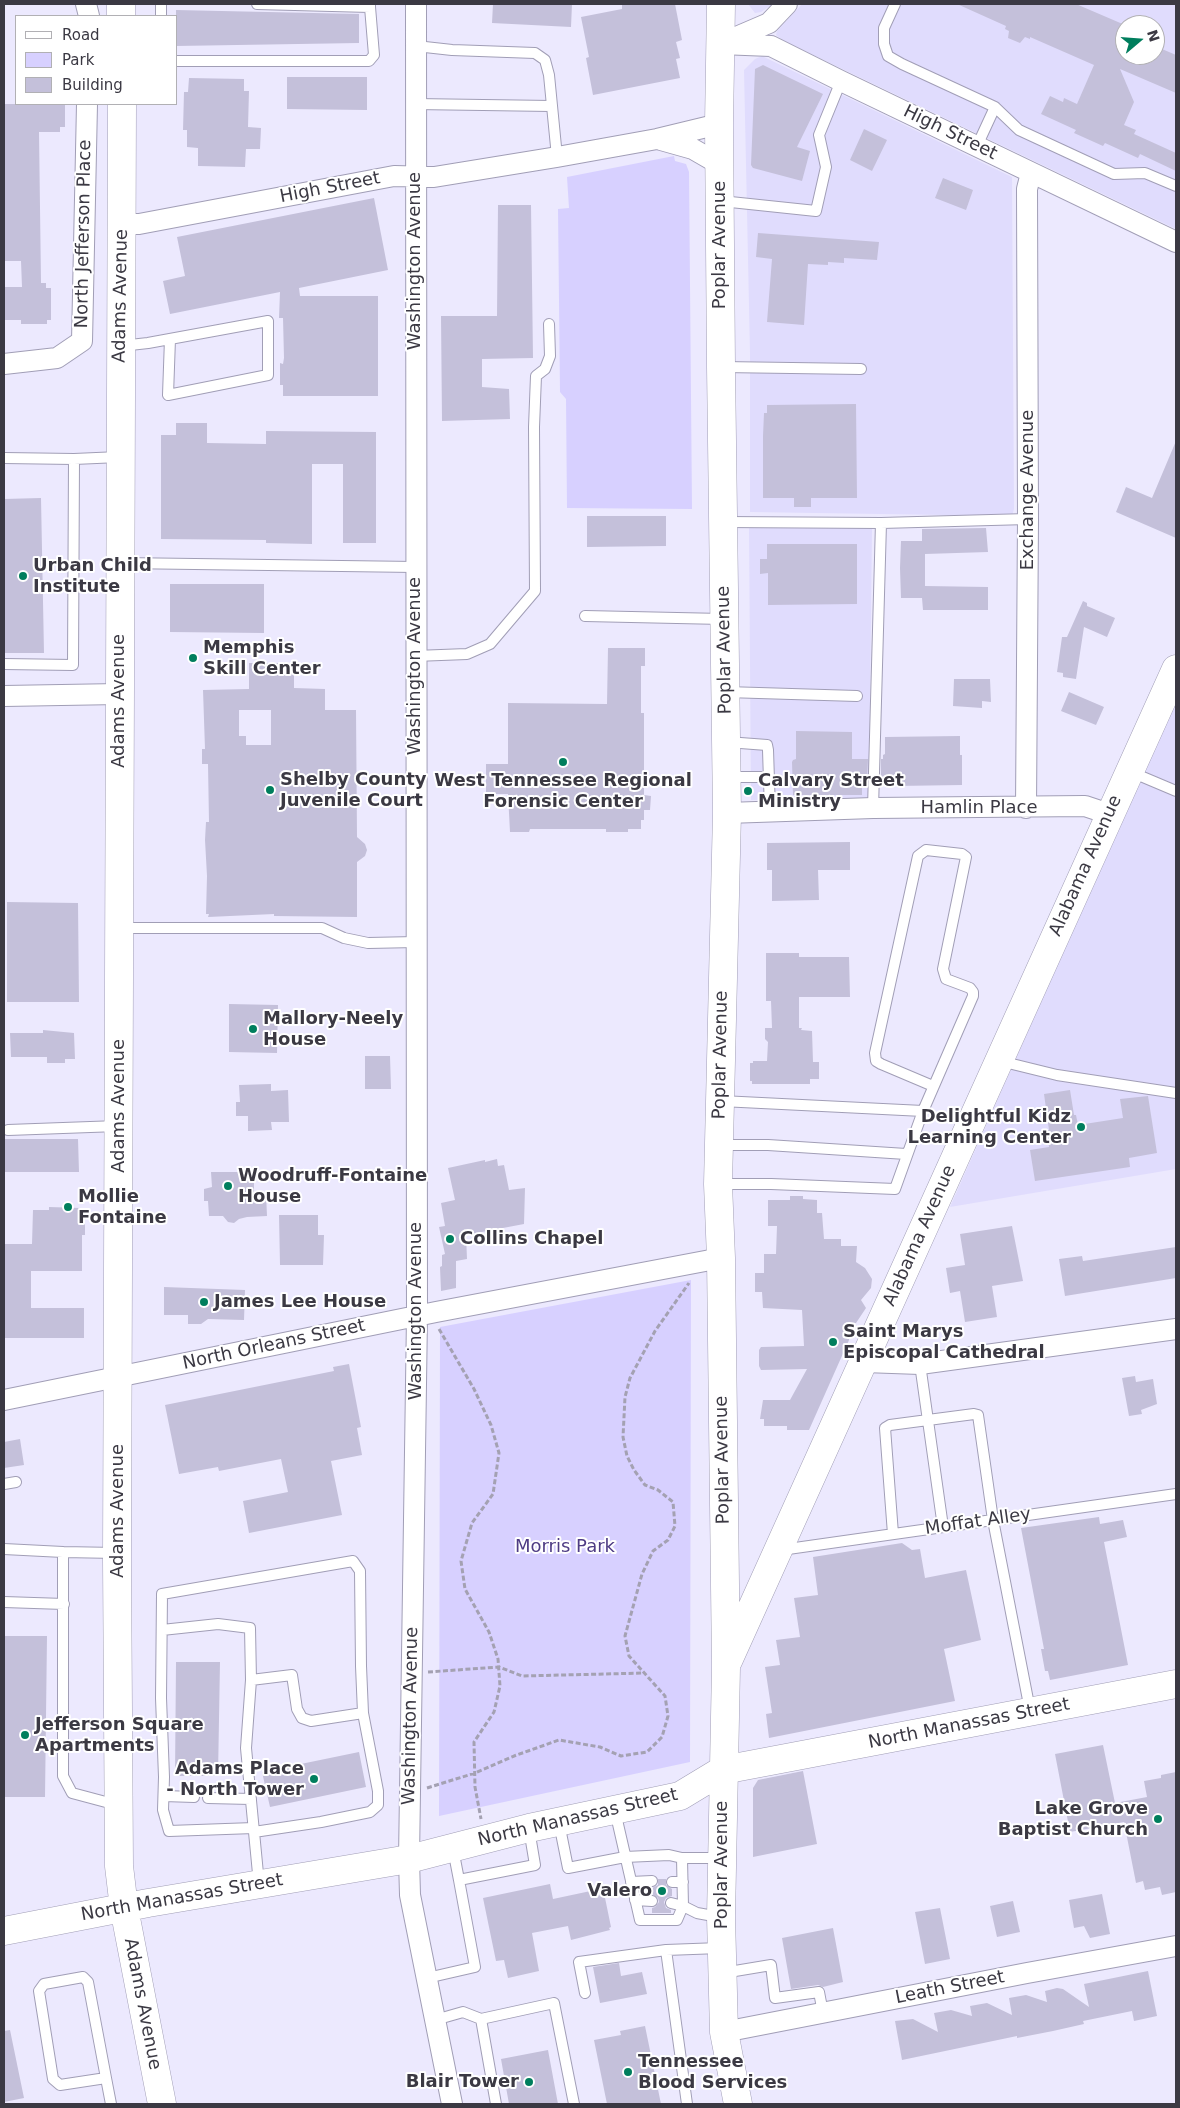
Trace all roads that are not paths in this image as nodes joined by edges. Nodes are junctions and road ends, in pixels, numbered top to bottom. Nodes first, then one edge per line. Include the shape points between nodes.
1 (257, 4) edge
2 (416, 4) edge
3 (721, 4) edge
4 (787, 4) edge
5 (895, 4) edge
6 (370, 6) edge
7 (720, 44) junction
8 (416, 46) junction
9 (178, 61) edge
10 (840, 81) junction
11 (415, 104) junction
12 (87, 105) edge
13 (122, 105) edge
14 (551, 106) junction
15 (995, 107) junction
16 (719, 124) junction
17 (656, 138) junction
18 (977, 146) junction
19 (557, 157) junction
20 (720, 164) junction
21 (1032, 173) junction
22 (415, 176) junction
23 (1176, 186) edge
24 (720, 201) junction
25 (122, 224) junction
26 (1176, 242) edge
27 (549, 324) dead end
28 (170, 339) junction
29 (120, 346) junction
30 (4, 364) edge
31 (720, 367) junction
32 (861, 369) dead end
33 (120, 457) junction
34 (4, 458) edge
35 (74, 459) junction
36 (1028, 519) junction
37 (723, 522) junction
38 (881, 523) junction
39 (120, 563) junction
40 (415, 567) junction
41 (585, 616) dead end
42 (724, 619) junction
43 (415, 656) junction
44 (4, 664) edge
45 (1176, 668) edge
46 (725, 692) junction
47 (119, 694) junction
48 (4, 696) edge
49 (857, 696) dead end
50 (726, 742) junction
51 (1129, 771) junction
52 (726, 777) junction
53 (769, 777) junction
54 (1176, 791) edge
55 (873, 808) junction
56 (1026, 808) junction
57 (770, 811) junction
58 (727, 812) junction
59 (1109, 814) junction
60 (120, 928) junction
61 (416, 942) junction
62 (999, 1060) junction
63 (933, 1086) junction
64 (1176, 1093) edge
65 (720, 1101) junction
66 (922, 1111) junction
67 (119, 1126) junction
68 (8, 1130) dead end
69 (719, 1144) junction
70 (906, 1154) junction
71 (718, 1184) junction
72 (710, 1260) junction
73 (417, 1316) junction
74 (1176, 1329) edge
75 (864, 1362) junction
76 (920, 1364) junction
77 (119, 1378) junction
78 (4, 1400) edge
79 (928, 1420) junction
80 (16, 1482) dead end
81 (4, 1484) edge
82 (1176, 1494) edge
83 (993, 1520) junction
84 (943, 1527) junction
85 (893, 1534) junction
86 (4, 1549) edge
87 (780, 1550) junction
88 (63, 1552) junction
89 (117, 1553) junction
90 (4, 1602) edge
91 (64, 1604) junction
92 (162, 1630) junction
93 (726, 1667) junction
94 (251, 1680) junction
95 (1176, 1684) edge
96 (1031, 1712) junction
97 (363, 1714) junction
98 (723, 1770) junction
99 (164, 1796) junction
100 (194, 1797) dead end
101 (208, 1798) dead end
102 (251, 1799) junction
103 (119, 1806) junction
104 (615, 1810) junction
105 (559, 1822) junction
106 (528, 1828) junction
107 (254, 1830) junction
108 (452, 1848) junction
109 (625, 1857) junction
110 (682, 1858) junction
111 (722, 1858) junction
112 (408, 1859) junction
113 (458, 1880) junction
114 (652, 1881) dead end
115 (631, 1882) junction
116 (672, 1882) dead end
117 (683, 1882) junction
118 (259, 1884) junction
119 (635, 1900) junction
120 (652, 1901) dead end
121 (672, 1903) dead end
122 (683, 1906) junction
123 (124, 1908) junction
124 (721, 1918) junction
125 (4, 1931) edge
126 (1176, 1946) edge
127 (666, 1950) junction
128 (722, 1960) junction
129 (427, 1978) junction
130 (585, 1992) dead end
131 (823, 2013) junction
132 (481, 2019) junction
133 (435, 2020) junction
134 (724, 2032) junction
135 (106, 2078) junction
136 (111, 2104) edge
137 (162, 2104) edge
138 (452, 2104) edge
139 (496, 2104) edge
140 (574, 2104) edge
141 (686, 2104) edge
142 (738, 2104) edge

1 - 6 lane
2 - 8 street, Washington Avenue
3 - 7 street, Poplar Avenue
4 - 7 street via 769,23
5 - 15 lane via 884,28 888,56
6 - 9 lane via 374,55 369,61
7 - 10 street, High Street via 771,46
7 - 16 street, Poplar Avenue
8 - 11 street, Washington Avenue
8 - 14 lane via 535,53 545,60
10 - 18 street, High Street
10 - 24 lane via 819,135 826,167 816,211
11 - 14 lane
11 - 22 street, Washington Avenue
12 - 30 street, North Jefferson Place via 82,341 57,358
13 - 25 street, Adams Avenue
14 - 19 lane
15 - 18 lane
15 - 23 lane via 1018,130 1114,174 1145,173
16 - 17 street, High Street
16 - 20 street, Poplar Avenue
17 - 19 street, High Street
17 - 20 street, High Street via 681,144
18 - 21 street, High Street
19 - 22 street, High Street via 434,177
20 - 24 street, Poplar Avenue
21 - 26 street, High Street
21 - 36 street, Exchange Avenue via 1027,189
22 - 25 street, High Street via 394,176 139,224
22 - 40 street, Washington Avenue
24 - 31 street, Poplar Avenue
25 - 29 street, Adams Avenue
27 - 43 lane via 550,356 545,369 536,376 535,591 490,644 467,654
28 - 28 lane via 268,322 268,375 168,395
28 - 29 lane
29 - 33 street, Adams Avenue
31 - 32 lane
31 - 37 street, Poplar Avenue
33 - 35 lane
33 - 39 street, Adams Avenue
34 - 35 lane
35 - 44 lane via 73,665
36 - 38 lane
36 - 56 street, Exchange Avenue
37 - 38 lane
37 - 42 street, Poplar Avenue
38 - 55 lane
39 - 40 lane
39 - 47 street, Adams Avenue
40 - 43 street, Washington Avenue
41 - 42 lane
42 - 46 street, Poplar Avenue
43 - 61 street, Washington Avenue
45 - 51 street, Alabama Avenue
46 - 49 lane
46 - 50 street, Poplar Avenue
47 - 48 street
47 - 60 street, Adams Avenue
50 - 52 street, Poplar Avenue
50 - 53 lane via 767,745
51 - 54 lane
51 - 59 street, Alabama Avenue
52 - 53 lane
52 - 58 street, Poplar Avenue
53 - 57 lane
55 - 56 street, Hamlin Place
55 - 57 street, Hamlin Place
56 - 59 street, Hamlin Place via 1085,806
57 - 58 street, Hamlin Place
58 - 65 street, Poplar Avenue
59 - 62 street, Alabama Avenue
60 - 61 lane via 322,928 344,938 368,943
60 - 67 street, Adams Avenue
61 - 73 street, Washington Avenue
62 - 64 lane via 1057,1075
62 - 75 street, Alabama Avenue
63 - 63 lane via 973,992 946,979 943,969 966,857 926,850 918,856 875,1052 876,1061 881,1064
63 - 66 lane
65 - 66 lane
65 - 69 street, Poplar Avenue
66 - 70 lane
67 - 68 lane
67 - 77 street, Adams Avenue
69 - 70 lane
69 - 71 street, Poplar Avenue
70 - 71 lane via 895,1189
71 - 72 street, Poplar Avenue
72 - 73 street, North Orleans Street
72 - 93 street, Poplar Avenue
73 - 77 street, North Orleans Street
73 - 112 street, Washington Avenue
74 - 76 street
75 - 76 street
75 - 87 street, Alabama Avenue
76 - 79 lane
77 - 78 street, North Orleans Street
77 - 89 street, Adams Avenue
79 - 83 lane via 978,1415
79 - 84 lane
79 - 85 lane via 885,1428
80 - 81 lane
82 - 83 lane, Moffat Alley
83 - 84 lane, Moffat Alley
83 - 96 lane
84 - 85 lane, Moffat Alley
85 - 87 lane, Moffat Alley
86 - 88 lane
87 - 93 street, Alabama Avenue
88 - 89 lane
88 - 91 lane
89 - 103 street, Adams Avenue
90 - 91 lane
91 - 103 lane via 63,1776 72,1793
92 - 94 lane via 218,1624 250,1628
92 - 97 lane via 162,1594 354,1561 360,1571
92 - 99 lane
93 - 98 street, Poplar Avenue
94 - 97 lane via 292,1675 297,1709 302,1718 311,1721
94 - 102 lane via 246,1748
95 - 96 street, North Manassas Street
96 - 98 street, North Manassas Street
97 - 107 lane via 378,1805 370,1812 321,1822
98 - 104 street, North Manassas Street via 680,1796
98 - 111 street, Poplar Avenue
99 - 100 lane
99 - 107 lane via 163,1810 168,1831
101 - 102 lane
102 - 107 lane
103 - 123 street, Adams Avenue via 119,1866
104 - 105 street, North Manassas Street
104 - 109 lane
105 - 106 street, North Manassas Street
105 - 109 lane via 568,1868
106 - 108 street, North Manassas Street
106 - 113 lane via 535,1865
107 - 118 lane
108 - 112 street, North Manassas Street
108 - 113 lane
109 - 110 lane via 668,1855
109 - 115 lane
110 - 111 lane
110 - 117 lane
111 - 124 street, Poplar Avenue
112 - 118 street, North Manassas Street
112 - 129 street, Washington Avenue via 410,1895
113 - 129 lane via 475,1967
114 - 115 lane
115 - 119 lane
116 - 117 lane
117 - 122 lane
118 - 123 street, North Manassas Street
119 - 120 lane
119 - 122 lane via 640,1920 677,1920
121 - 122 lane
122 - 124 lane
123 - 125 street, North Manassas Street
123 - 137 street, Adams Avenue
124 - 128 street, Poplar Avenue
126 - 131 street, Leath Street
127 - 128 lane
127 - 130 lane via 579,1962
127 - 141 lane
128 - 131 lane via 771,1965 775,1998 819,1992
128 - 134 street, Poplar Avenue
129 - 133 street, Washington Avenue
131 - 134 street, Leath Street
132 - 133 lane via 463,2012
132 - 139 lane
132 - 140 lane via 554,2003
133 - 138 street, Washington Avenue
134 - 142 street, Poplar Avenue
135 - 135 lane via 88,1982 83,1977 44,1984 39,1991 53,2079 60,2085
135 - 136 lane

